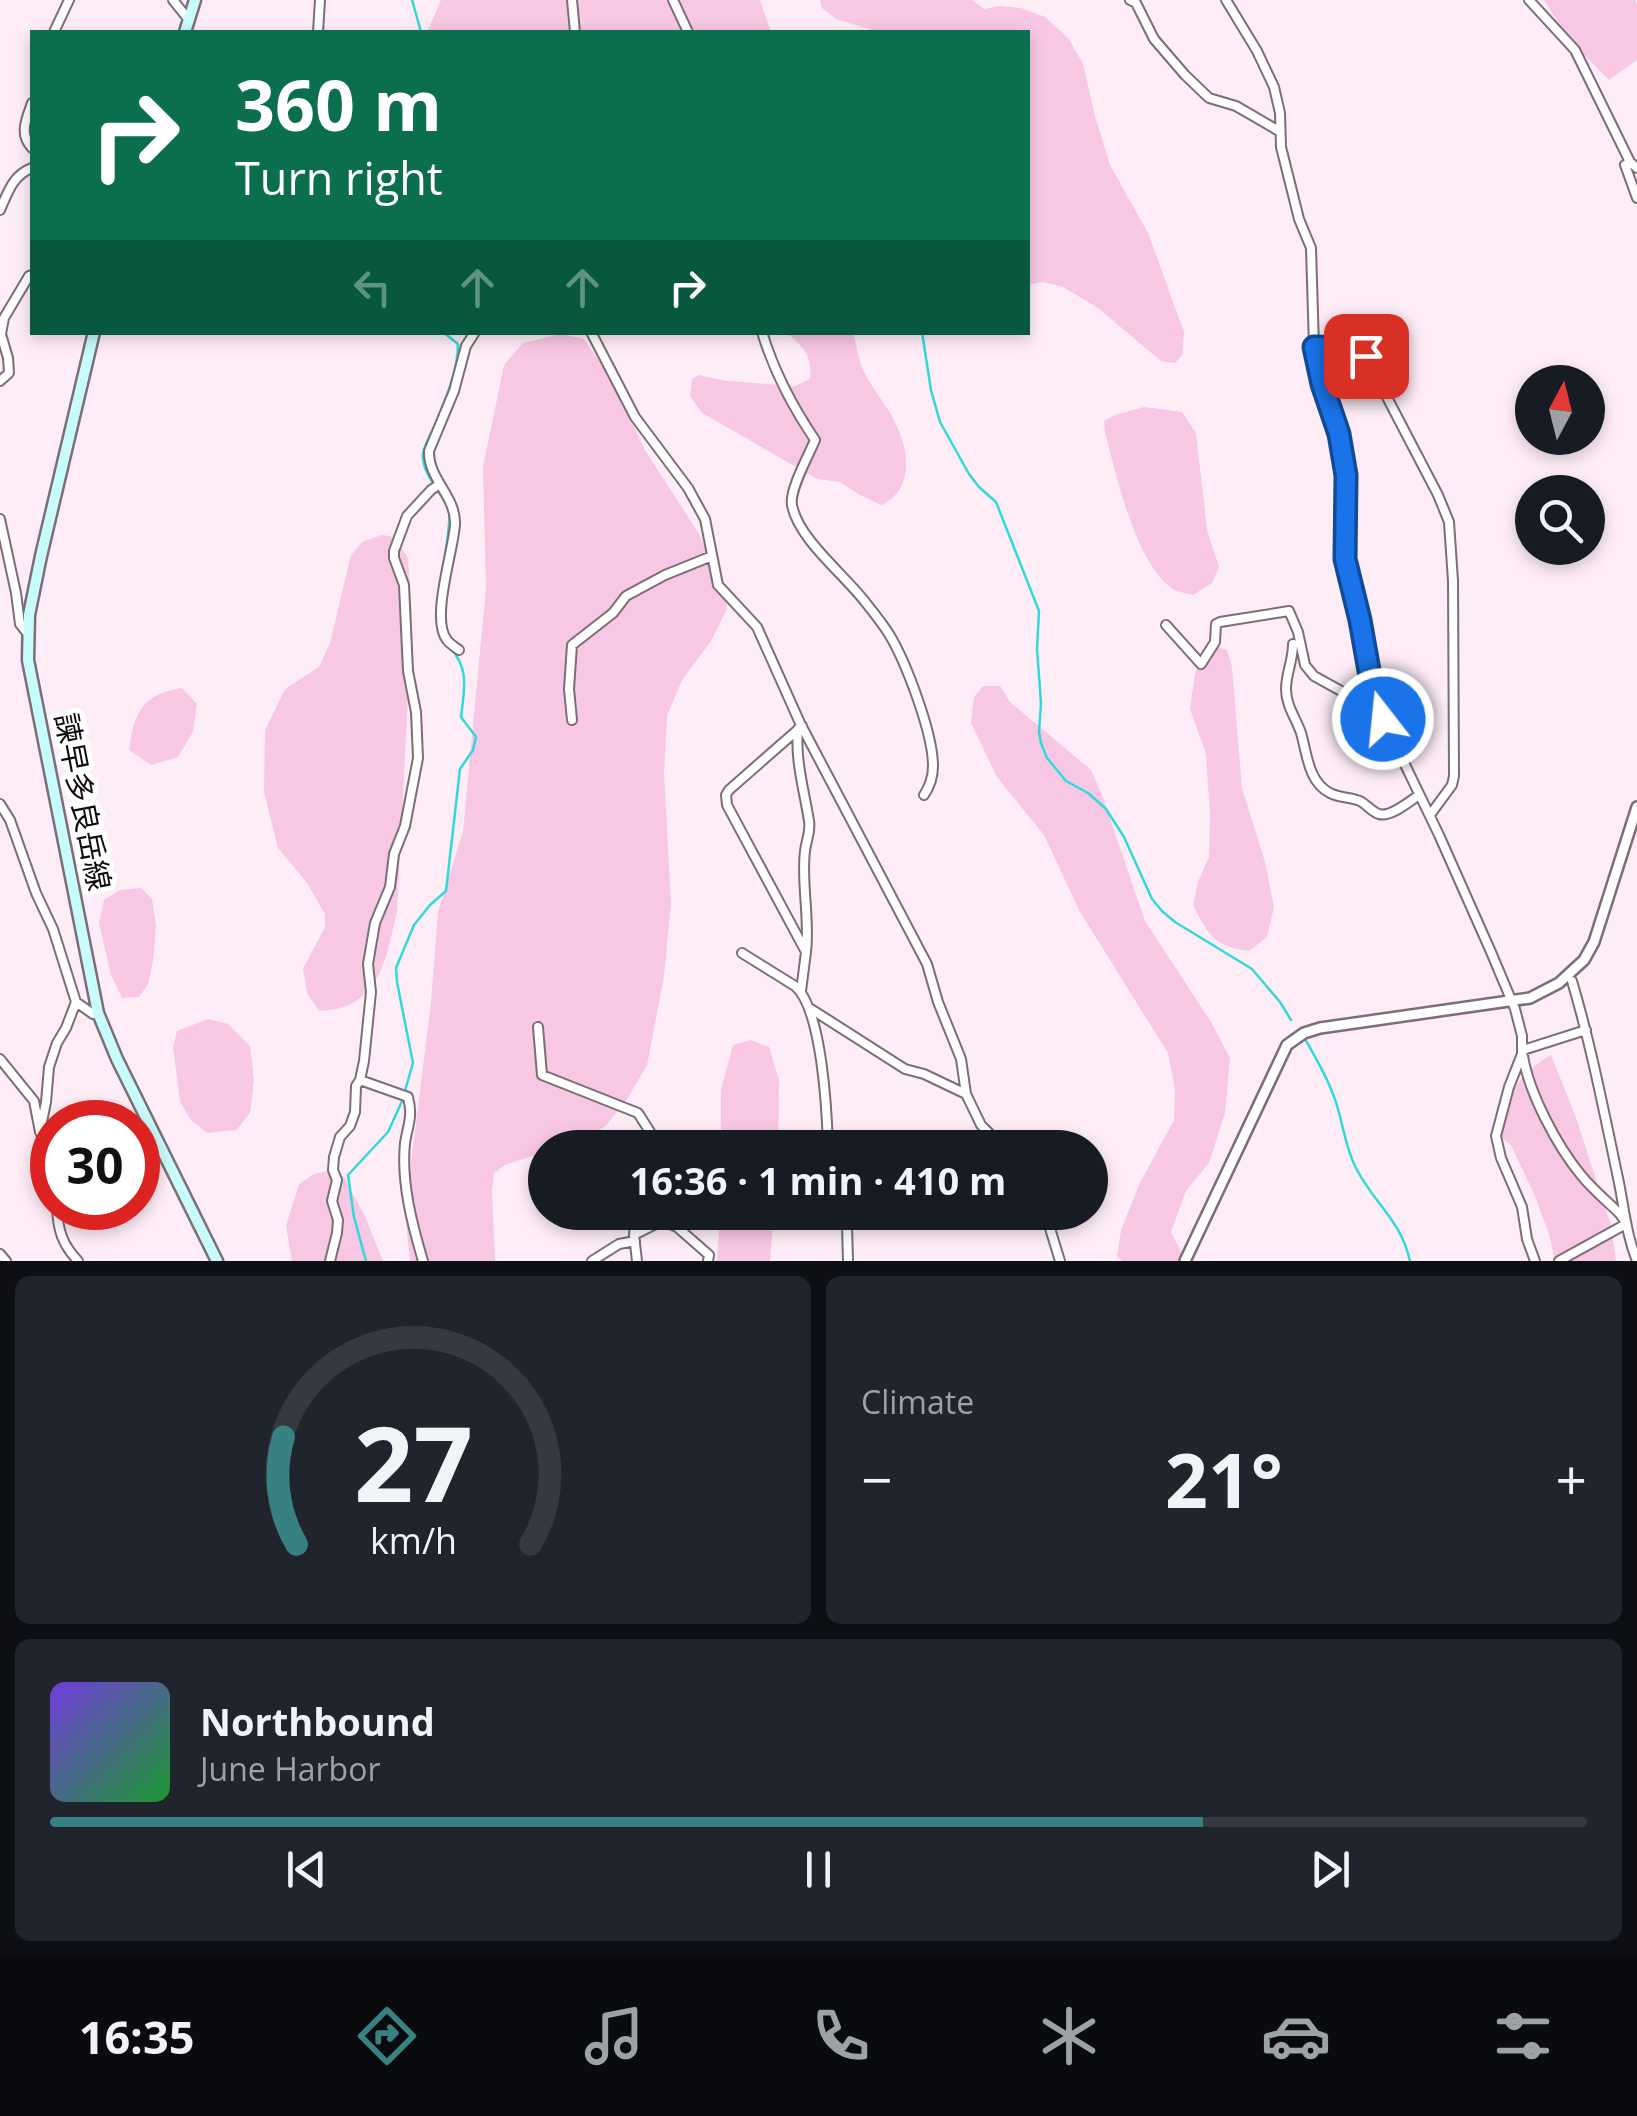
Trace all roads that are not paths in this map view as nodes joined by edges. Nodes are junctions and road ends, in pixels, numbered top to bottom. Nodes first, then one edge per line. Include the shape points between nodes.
1 (69, 0) edge
2 (173, 0) edge
3 (195, 0) edge
4 (320, 0) edge
5 (572, 0) edge
6 (673, 0) edge
7 (1130, 0) edge
8 (1226, 0) edge
9 (1529, 0) edge
10 (189, 20) junction
11 (55, 30) edge
12 (186, 30) edge
13 (318, 30) edge
14 (575, 30) edge
15 (687, 30) edge
16 (30, 109) edge
17 (1279, 131) junction
18 (30, 146) edge
19 (1634, 165) edge
20 (30, 169) edge
21 (1637, 198) edge
22 (0, 210) edge
23 (30, 276) edge
24 (93, 335) edge
25 (473, 335) edge
26 (594, 335) edge
27 (763, 335) edge
28 (1314, 347) junction
29 (0, 381) edge
30 (436, 487) junction
31 (0, 518) edge
32 (712, 556) junction
33 (1294, 623) junction
34 (1166, 625) dead end
35 (28, 634) junction
36 (459, 650) dead end
37 (1382, 716) junction
38 (572, 720) dead end
39 (800, 727) junction
40 (924, 794) dead end
41 (1420, 794) junction
42 (0, 804) edge
43 (1637, 807) edge
44 (1430, 816) junction
45 (806, 952) junction
46 (742, 953) dead end
47 (1572, 981) dead end
48 (800, 990) junction
49 (76, 1002) junction
50 (1510, 1002) junction
51 (811, 1009) junction
52 (98, 1013) junction
53 (538, 1028) dead end
54 (1586, 1030) junction
55 (1523, 1052) junction
56 (0, 1060) edge
57 (360, 1080) junction
58 (966, 1094) junction
59 (33, 1100) edge
60 (46, 1100) edge
61 (649, 1130) edge
62 (827, 1130) edge
63 (985, 1130) edge
64 (1626, 1224) junction
65 (58, 1230) edge
66 (635, 1230) edge
67 (847, 1230) edge
68 (1051, 1230) edge
69 (634, 1238) junction
70 (0, 1254) edge
71 (6, 1261) edge
72 (78, 1261) edge
73 (217, 1261) edge
74 (330, 1261) edge
75 (423, 1261) edge
76 (592, 1261) edge
77 (637, 1261) edge
78 (708, 1261) edge
79 (848, 1261) edge
80 (1060, 1261) edge
81 (1185, 1261) edge
82 (1535, 1261) edge
83 (1559, 1261) edge
84 (1636, 1261) edge

1 - 11 street
2 - 10 street
3 - 10 main road
4 - 13 street
5 - 14 street
6 - 15 street
7 - 17 street via 1154,39 1210,98
8 - 17 street via 1274,87
9 - 19 street via 1576,50
10 - 12 main road
16 - 18 street via 23,126
17 - 28 street via 1312,248
19 - 21 street via 1624,166
20 - 22 street via 15,178
23 - 29 street via 4,318 8,373
24 - 35 main road, 諫早多良岳線
25 - 30 street via 429,451
26 - 32 street via 635,417 688,488
27 - 40 street via 783,389 815,440 792,508 902,660 930,744 933,766
28 - 37 street via 1339,434 1346,475 1345,559
28 - 44 street via 1356,348 1366,356 1449,522 1454,776
30 - 36 street via 454,509 441,615 443,633
30 - 57 street via 407,516 394,551 404,585 418,758 390,887 375,923
31 - 35 street via 20,624
32 - 38 street via 626,596 572,645
32 - 39 street via 718,585 756,626
33 - 34 street via 1289,610 1220,622 1202,664
33 - 37 street via 1314,676
33 - 41 street via 1286,694 1319,785 1379,814
35 - 52 main road, 諫早多良岳線
37 - 41 street
39 - 45 street via 796,750 810,824
39 - 45 street via 726,796
39 - 58 street via 926,964 961,1059
41 - 44 street
42 - 49 street via 54,929
43 - 50 street via 1584,960 1546,992
44 - 50 street
45 - 48 street
46 - 48 street
47 - 54 street
48 - 51 street
49 - 52 street
49 - 60 street via 56,1043
50 - 55 street
50 - 81 street via 1320,1028 1293,1039
51 - 58 street via 904,1069
51 - 62 street
52 - 73 main road, 諫早多良岳線
53 - 61 street via 542,1076 638,1113
54 - 55 street
54 - 64 street
55 - 64 street via 1530,1086 1561,1145
55 - 82 street via 1496,1136
56 - 59 street
57 - 74 street via 355,1112 334,1158 338,1233
57 - 75 street via 404,1095 412,1112 406,1179
58 - 63 street
64 - 83 street
64 - 84 street
65 - 72 street
66 - 69 street
67 - 79 street
68 - 80 street
69 - 76 street
69 - 77 street
69 - 78 street via 662,1221 710,1255
70 - 71 street

